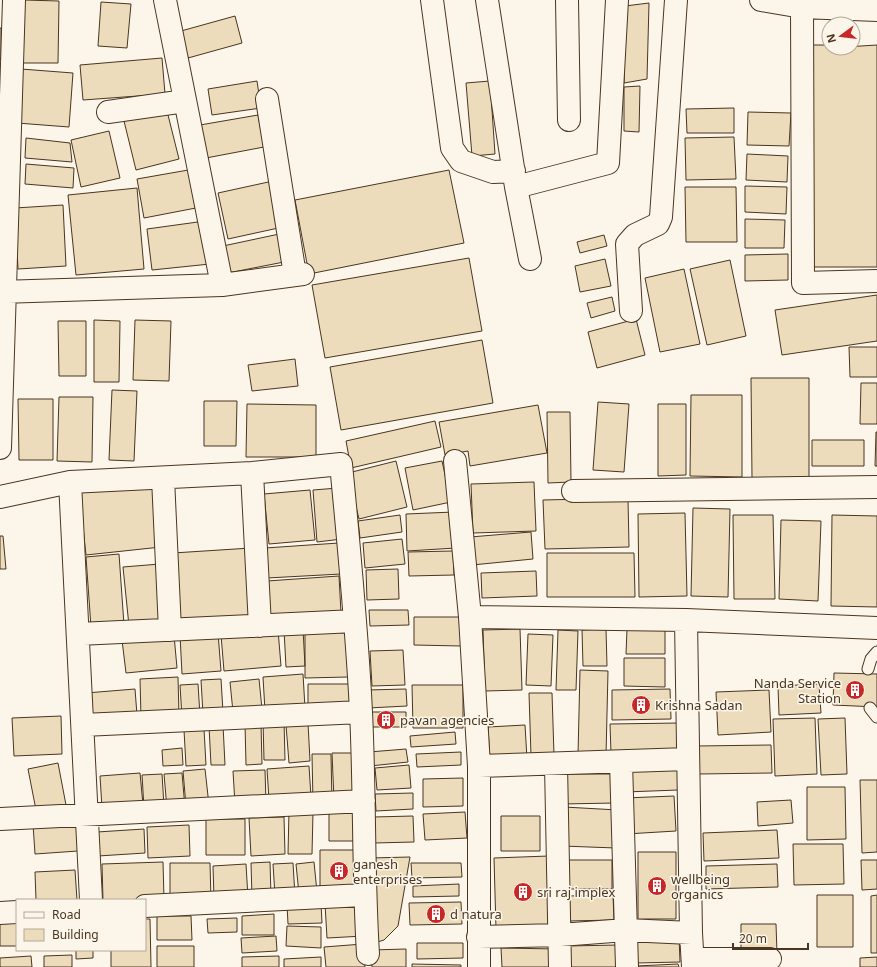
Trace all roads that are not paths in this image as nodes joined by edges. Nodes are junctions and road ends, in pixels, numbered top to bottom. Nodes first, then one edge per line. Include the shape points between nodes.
1 (14, 0) edge
2 (165, 0) edge
3 (432, 0) edge
4 (487, 0) edge
5 (567, 0) edge
6 (617, 0) edge
7 (676, 0) edge
8 (761, 0) edge
9 (802, 7) junction
10 (877, 10) edge
11 (267, 99) dead end
12 (184, 101) junction
13 (108, 112) dead end
14 (569, 120) dead end
15 (515, 179) junction
16 (530, 259) dead end
17 (877, 281) edge
18 (222, 285) junction
19 (2, 292) edge
20 (631, 311) dead end
21 (0, 448) edge
22 (455, 461) dead end
23 (252, 473) junction
24 (163, 478) junction
25 (70, 482) junction
26 (877, 487) edge
27 (573, 491) dead end
28 (0, 497) edge
29 (470, 617) junction
30 (686, 620) junction
31 (355, 621) junction
32 (260, 626) junction
33 (877, 628) edge
34 (170, 630) junction
35 (78, 634) junction
36 (877, 652) edge
37 (868, 669) dead end
38 (870, 708) dead end
39 (361, 712) junction
40 (877, 717) edge
41 (83, 726) junction
42 (688, 759) junction
43 (621, 762) junction
44 (556, 765) junction
45 (479, 766) junction
46 (364, 801) junction
47 (87, 814) junction
48 (0, 819) edge
49 (364, 895) junction
50 (91, 899) edge
51 (146, 906) edge
52 (16, 912) edge
53 (0, 913) edge
54 (626, 930) junction
55 (691, 933) junction
56 (560, 935) junction
57 (478, 937) junction
58 (368, 954) dead end
59 (770, 959) dead end
60 (693, 963) edge
61 (479, 967) edge
62 (560, 967) edge
63 (627, 967) edge

1 - 19 street
2 - 12 street
3 - 15 street via 452,148 461,161
4 - 15 street
5 - 14 street
6 - 15 street via 608,163
7 - 20 street via 661,217 658,224 635,235 627,244
8 - 9 street
9 - 10 street
9 - 17 street via 803,283
11 - 18 street via 299,275
12 - 13 street
12 - 18 street
15 - 16 street
18 - 19 street
19 - 21 street
22 - 29 street
23 - 24 street
23 - 31 street via 341,464
23 - 32 street
24 - 25 street
24 - 34 street
25 - 28 street
25 - 35 street
26 - 27 street
29 - 30 street
29 - 45 street
30 - 33 street
30 - 42 street
31 - 32 street
31 - 39 street
32 - 34 street
34 - 35 street
35 - 41 street
36 - 37 lane via 871,659
38 - 40 lane
39 - 41 street
39 - 46 street
41 - 47 street
42 - 43 street
42 - 55 street
43 - 44 street
43 - 54 street
44 - 45 street
44 - 56 street
45 - 57 street
46 - 47 street
46 - 49 street
47 - 48 street
47 - 50 street
49 - 51 street
49 - 58 street
52 - 53 street
54 - 55 street
54 - 56 street
54 - 63 street
55 - 60 street
56 - 57 street
56 - 62 street
57 - 61 street
59 - 60 street

